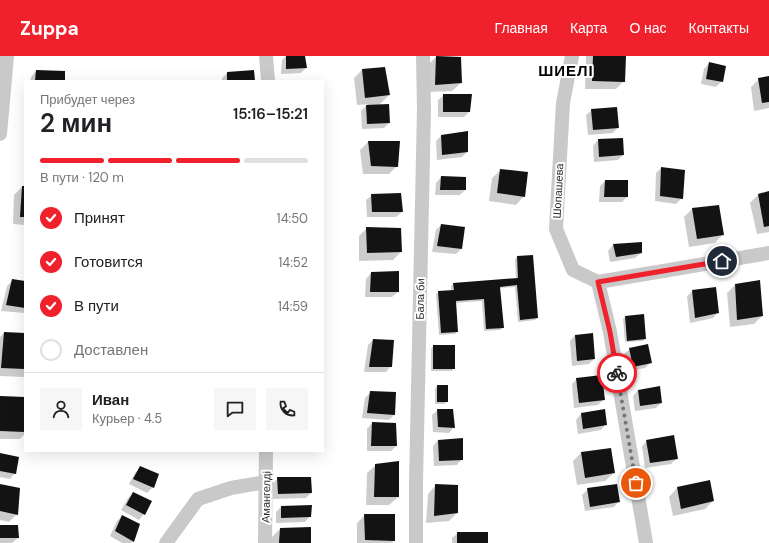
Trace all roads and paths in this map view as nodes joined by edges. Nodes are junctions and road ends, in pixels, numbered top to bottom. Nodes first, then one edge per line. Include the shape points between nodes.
1 (7, 56) edge
2 (266, 56) edge
3 (423, 56) edge
4 (572, 56) edge
5 (268, 80) edge
6 (0, 134) edge
7 (769, 253) edge
8 (598, 282) junction
9 (266, 452) edge
10 (266, 482) junction
11 (166, 543) edge
12 (265, 543) edge
13 (416, 543) edge
14 (646, 543) edge

1 - 6 street
2 - 5 street
3 - 13 street, Бала би
4 - 8 street, Шопашева via 563,103 556,229 573,270
7 - 8 street
8 - 14 street via 610,332
9 - 10 street, Амангелді
10 - 11 street via 231,488 198,499
10 - 12 street, Амангелді

